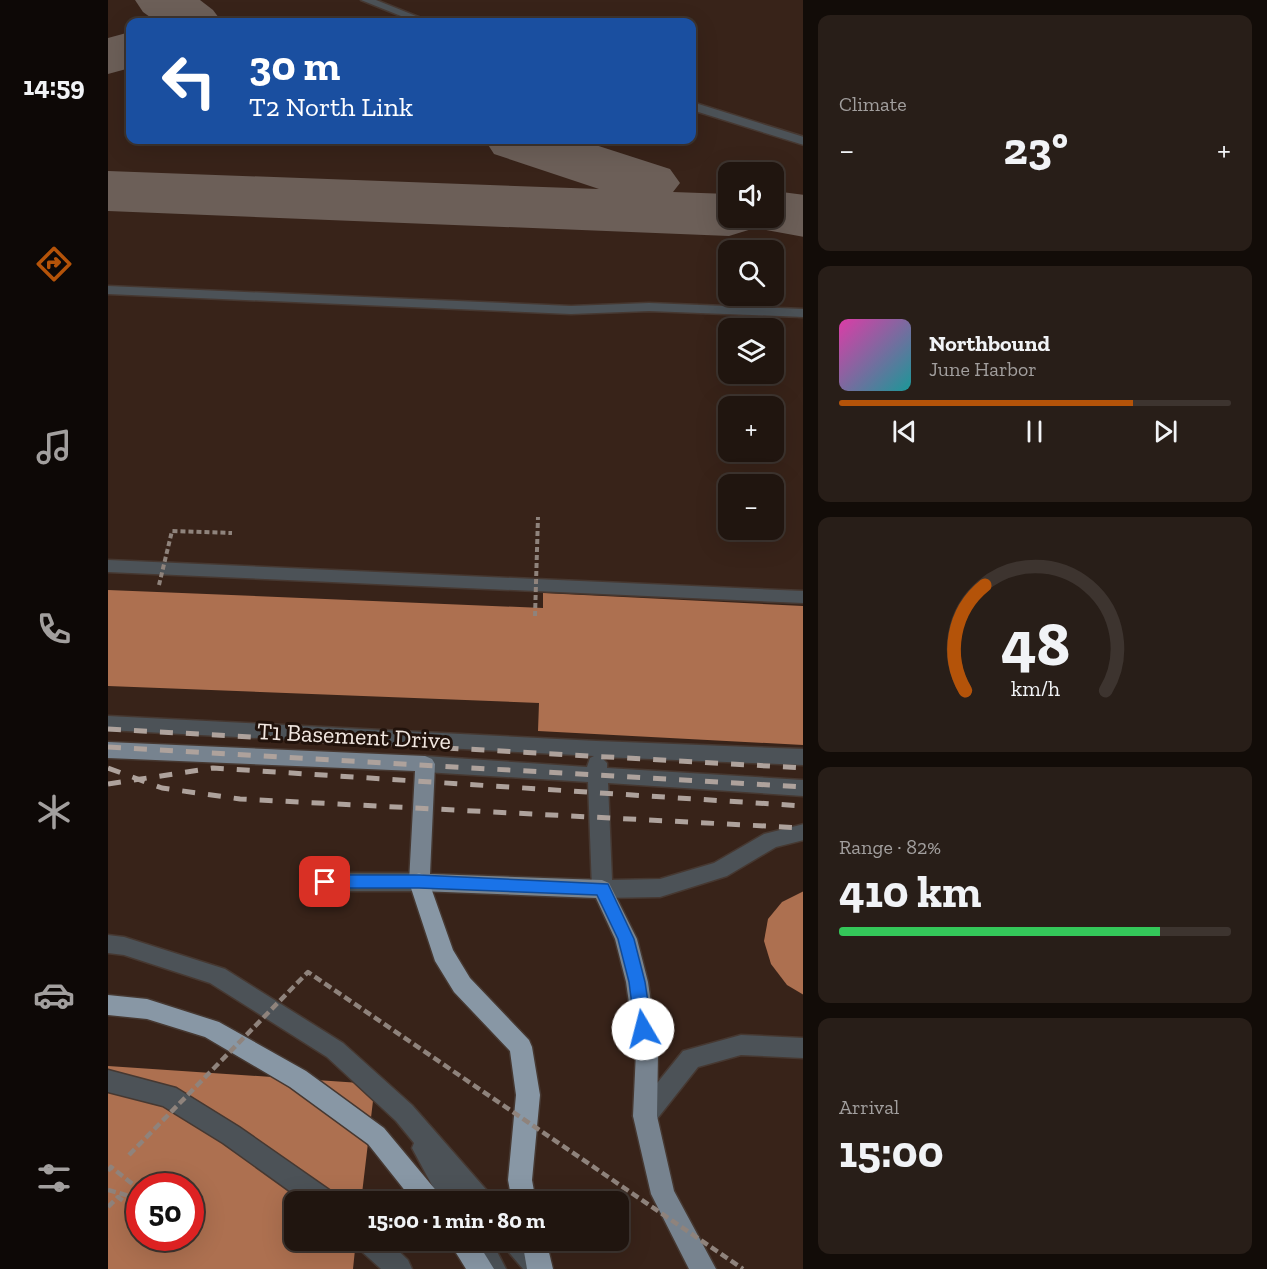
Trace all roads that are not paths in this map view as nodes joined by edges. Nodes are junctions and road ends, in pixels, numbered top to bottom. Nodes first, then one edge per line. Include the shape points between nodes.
1 (366, 0) edge
2 (414, 18) edge
3 (696, 107) edge
4 (803, 141) edge
5 (108, 290) edge
6 (803, 313) edge
7 (108, 566) edge
8 (803, 597) edge
9 (108, 723) edge
10 (597, 749) junction
11 (108, 750) edge
12 (803, 757) edge
13 (425, 764) junction
14 (598, 775) junction
15 (803, 788) edge
16 (803, 832) edge
17 (325, 882) dead end
18 (419, 882) junction
19 (602, 889) junction
20 (108, 944) edge
21 (108, 1005) edge
22 (803, 1048) edge
23 (108, 1081) edge
24 (404, 1113) junction
25 (645, 1116) junction
26 (310, 1191) edge
27 (421, 1191) edge
28 (449, 1191) edge
29 (471, 1191) edge
30 (522, 1191) edge
31 (380, 1251) edge
32 (468, 1251) edge
33 (483, 1251) edge
34 (524, 1251) edge
35 (536, 1251) edge
36 (399, 1269) edge
37 (481, 1269) edge
38 (493, 1269) edge
39 (540, 1269) edge
40 (703, 1269) edge

1 - 2 lane
3 - 4 lane
5 - 6 lane via 572,310 675,308
7 - 8 lane
9 - 10 lane
10 - 12 lane
10 - 14 lane
11 - 13 main road, T1 Basement Drive
13 - 14 lane, T1 Basement Drive
13 - 18 main road
14 - 15 lane, T1 Basement Drive
14 - 19 lane
16 - 19 lane via 771,840 720,870 660,888
17 - 18 lane
18 - 19 main road
18 - 30 highway via 443,954 462,984 521,1047 528,1095 519,1180
19 - 25 main road via 626,939 637,982 647,1052
20 - 24 lane via 217,976 335,1050
21 - 27 highway via 147,1009 211,1029 298,1079 376,1136
22 - 25 lane via 741,1045 691,1058
23 - 26 lane via 168,1096
24 - 28 lane
24 - 29 lane
25 - 40 main road via 663,1194
31 - 36 lane
32 - 37 highway
33 - 38 lane
34 - 39 lane
35 - 39 highway

